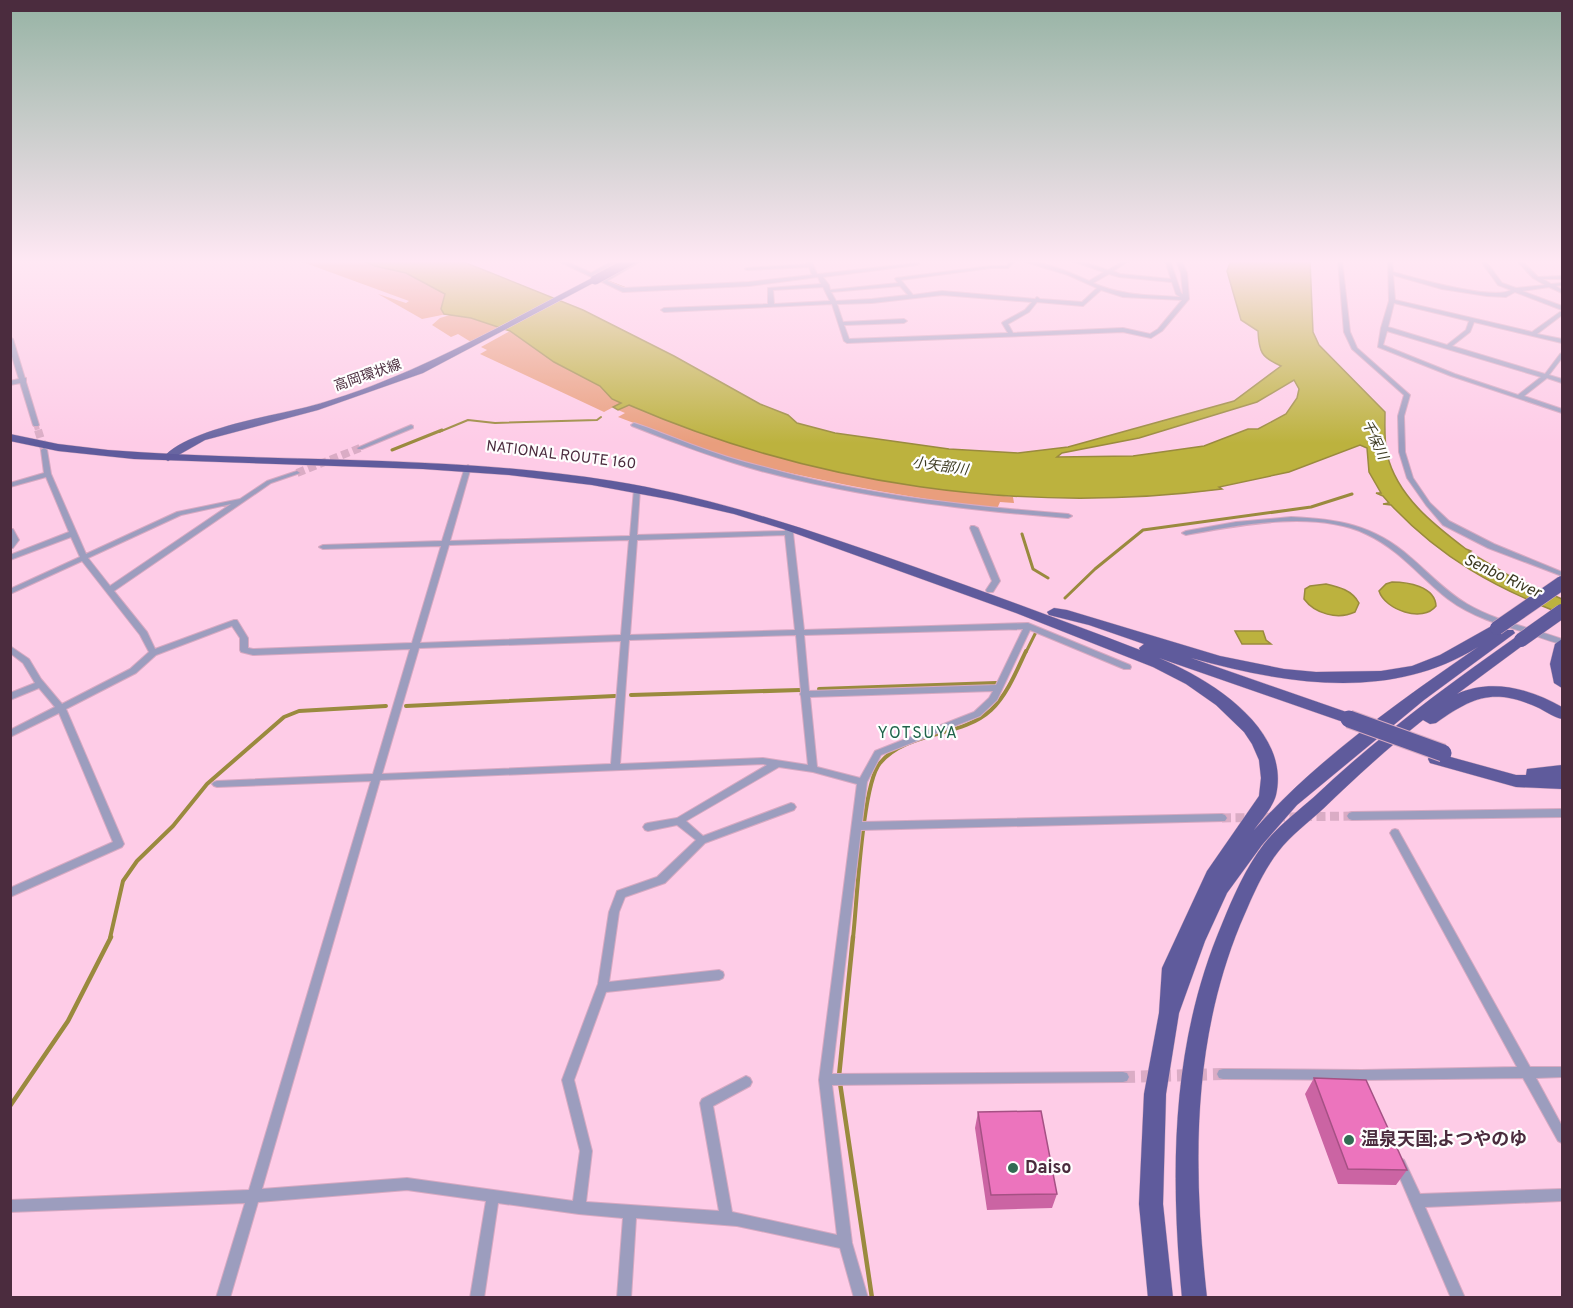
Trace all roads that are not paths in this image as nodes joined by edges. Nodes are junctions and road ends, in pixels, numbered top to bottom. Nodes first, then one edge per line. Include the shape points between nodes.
1 (519, 321) edge
2 (840, 321) edge
3 (904, 321) dead end
4 (1009, 321) edge
5 (1168, 321) edge
6 (1346, 321) edge
7 (1386, 321) edge
8 (1472, 321) edge
9 (1477, 321) edge
10 (1550, 321) edge
11 (841, 324) junction
12 (1384, 328) junction
13 (1533, 334) junction
14 (1012, 335) junction
15 (10, 339) edge
16 (1563, 341) edge
17 (1449, 346) junction
18 (1563, 355) edge
19 (1546, 376) junction
20 (23, 380) junction
21 (1563, 381) edge
22 (10, 383) edge
23 (1520, 397) junction
24 (1563, 411) edge
25 (36, 425) tunnel mouth
26 (634, 425) dead end
27 (10, 427) edge
28 (411, 428) dead end
29 (10, 437) edge
30 (360, 448) tunnel mouth
31 (44, 450) tunnel mouth
32 (171, 455) junction
33 (468, 467) junction
34 (297, 473) tunnel mouth
35 (48, 474) junction
36 (10, 484) edge
37 (637, 489) junction
38 (243, 500) junction
39 (1068, 516) dead end
40 (974, 528) dead end
41 (10, 531) edge
42 (788, 531) junction
43 (74, 533) junction
44 (1186, 533) dead end
45 (633, 538) junction
46 (447, 542) junction
47 (10, 546) edge
48 (323, 547) dead end
49 (10, 558) edge
50 (84, 558) junction
51 (1563, 574) edge
52 (1563, 583) edge
53 (110, 590) junction
54 (990, 590) junction
55 (10, 592) edge
56 (1563, 593) edge
57 (1563, 611) edge
58 (1051, 616) junction
59 (1028, 626) junction
60 (801, 632) junction
61 (1509, 634) junction
62 (623, 638) junction
63 (1561, 645) edge
64 (414, 647) junction
65 (10, 648) edge
66 (153, 653) junction
67 (1127, 667) dead end
68 (1563, 683) edge
69 (40, 684) junction
70 (998, 688) junction
71 (804, 694) junction
72 (10, 697) edge
73 (61, 708) junction
74 (1563, 714) edge
75 (10, 734) edge
76 (1369, 755) junction
77 (1439, 756) junction
78 (776, 764) junction
79 (615, 768) junction
80 (813, 769) junction
81 (1563, 771) edge
82 (376, 776) junction
83 (862, 782) junction
84 (1563, 783) edge
85 (217, 784) dead end
86 (791, 807) dead end
87 (1563, 813) edge
88 (1352, 816) tunnel mouth
89 (1222, 818) tunnel mouth
90 (679, 820) junction
91 (858, 826) junction
92 (648, 827) dead end
93 (1395, 832) dead end
94 (702, 840) junction
95 (10, 893) edge
96 (718, 975) dead end
97 (601, 988) junction
98 (1169, 1013) junction
99 (1527, 1072) junction
100 (1563, 1072) edge
101 (1223, 1074) tunnel mouth
102 (1123, 1077) tunnel mouth
103 (825, 1080) junction
104 (746, 1082) dead end
105 (1563, 1137) edge
106 (1394, 1149) edge
107 (1563, 1195) edge
108 (253, 1196) junction
109 (493, 1196) junction
110 (1416, 1201) junction
111 (10, 1206) edge
112 (579, 1208) junction
113 (630, 1211) junction
114 (727, 1218) junction
115 (845, 1243) junction
116 (223, 1298) edge
117 (477, 1298) edge
118 (624, 1298) edge
119 (861, 1298) edge
120 (1161, 1298) edge
121 (1195, 1298) edge
122 (1458, 1298) edge

1 - 32 main road, 高岡環状線 via 451,357 377,388 201,438
2 - 11 street
3 - 11 street
4 - 14 street via 1005,323
5 - 14 street via 1151,336 1123,330
6 - 51 street via 1355,349 1407,395 1401,416 1402,452 1410,478 1428,504 1446,523 1491,546
7 - 12 street
8 - 17 street via 1468,331
9 - 13 street
10 - 13 street
11 - 14 street via 847,341
12 - 17 street
12 - 23 street via 1380,346
13 - 16 street
15 - 20 street
17 - 19 street
18 - 19 street
19 - 21 street
19 - 23 street
20 - 22 street
20 - 25 street
23 - 24 street
26 - 39 street via 720,457 780,473 887,495
27 - 32 highway, NATIONAL ROUTE 160
28 - 30 street
29 - 32 highway, NATIONAL ROUTE 160 via 70,448
31 - 35 street
32 - 33 highway, NATIONAL ROUTE 160
32 - 54 highway, NATIONAL ROUTE 160 via 457,460 619,479 709,496 809,526
33 - 37 highway, NATIONAL ROUTE 160
33 - 46 street
34 - 38 street via 269,482
35 - 36 street
35 - 43 street
37 - 42 highway, NATIONAL ROUTE 160 via 716,505
37 - 45 street
38 - 50 street via 180,513
38 - 53 street
40 - 54 street via 996,581
41 - 47 street via 15,540
42 - 45 street
42 - 58 highway, NATIONAL ROUTE 160
42 - 60 street
43 - 49 street
43 - 50 street
44 - 63 street via 1285,518 1346,524 1390,544 1465,607
45 - 46 street
45 - 62 street
46 - 48 street
46 - 64 street
50 - 53 street
50 - 55 street
52 - 61 highway, bridge
53 - 66 street via 144,634
54 - 58 highway, NATIONAL ROUTE 160
56 - 61 highway
57 - 61 highway, bridge
58 - 61 highway via 1218,662 1307,677 1413,671
58 - 77 highway
58 - 98 highway via 1191,680 1242,719 1269,760 1271,783 1267,796 1214,876 1180,947 1172,968
59 - 60 street
59 - 67 street
59 - 70 street
60 - 62 street
60 - 71 street
61 - 76 highway via 1455,688
61 - 98 highway via 1418,696 1291,800 1220,889 1195,941
62 - 64 street
62 - 79 street
63 - 68 highway via 1557,673
64 - 66 street via 253,652 244,650 244,638 234,622
64 - 82 street
65 - 69 street via 26,661
66 - 73 street via 133,671
69 - 72 street
69 - 73 street
70 - 71 street
70 - 83 street via 993,700 977,714 878,753
71 - 80 street
73 - 75 street
73 - 95 street via 119,844
74 - 76 highway via 1547,704 1507,693 1469,695 1382,753
76 - 121 highway via 1272,847 1224,937 1204,1000 1189,1089 1184,1161
77 - 81 highway via 1505,771
77 - 84 highway via 1516,781
78 - 79 street via 763,761
78 - 80 street
78 - 90 street
79 - 82 street
80 - 83 street
82 - 85 street
82 - 108 street
83 - 91 street
86 - 94 street
87 - 88 street
89 - 91 street
90 - 92 street
90 - 94 street
91 - 103 street
93 - 99 street
94 - 97 street via 661,880 621,894 614,912
96 - 97 street
97 - 112 street via 568,1080 586,1151
98 - 120 highway via 1155,1094 1151,1204
99 - 100 street
99 - 101 street via 1364,1081
99 - 105 street
102 - 103 street
103 - 115 street
104 - 114 street via 706,1103
106 - 110 street
107 - 110 street
108 - 109 street via 407,1184
108 - 111 street
108 - 116 street
109 - 112 street
109 - 117 street
110 - 122 street
112 - 113 street
113 - 114 street
113 - 118 street
114 - 115 street
115 - 119 street

